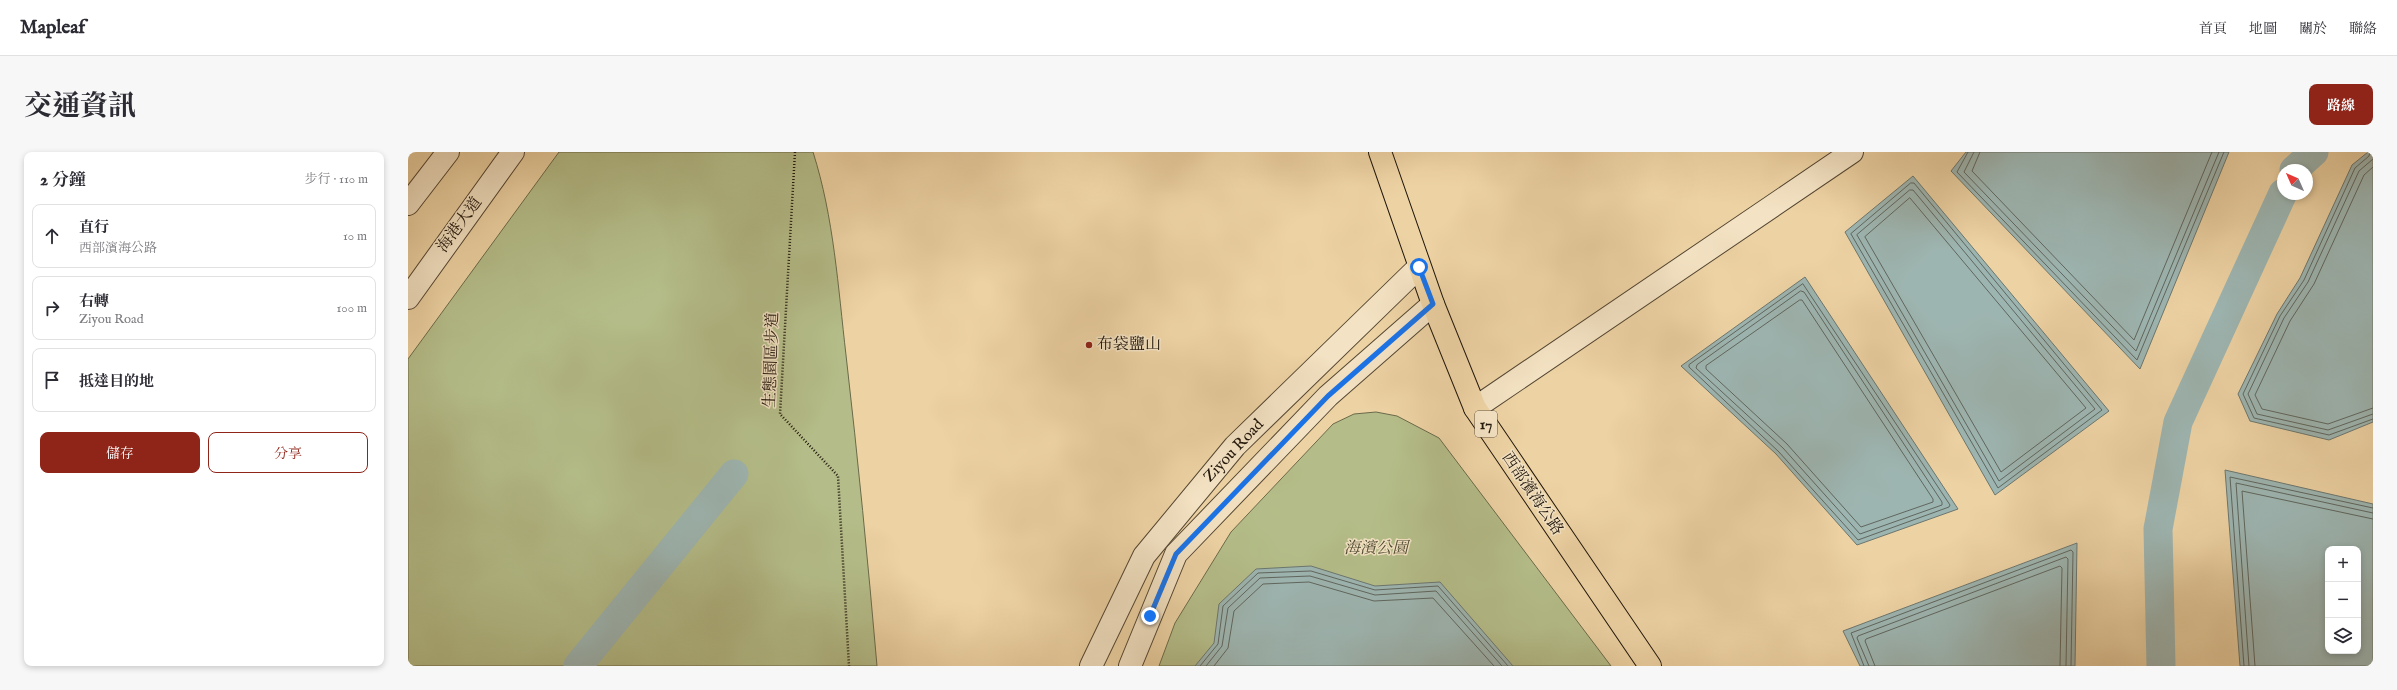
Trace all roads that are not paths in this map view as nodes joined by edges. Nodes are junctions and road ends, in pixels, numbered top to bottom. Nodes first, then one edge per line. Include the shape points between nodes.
1 (448, 152) edge
2 (513, 152) edge
3 (1380, 152) edge
4 (1852, 152) edge
5 (408, 204) edge
6 (1419, 267) junction
7 (408, 298) edge
8 (1433, 304) junction
9 (1476, 408) junction
10 (1092, 666) edge
11 (1130, 666) edge
12 (1650, 666) edge

1 - 5 street
2 - 7 street, 海港大道
3 - 6 main road, 西部濱海公路 / 17
4 - 9 street
6 - 8 main road, 西部濱海公路 / 17
6 - 10 street, Ziyou Road via 1235,446 1144,556
8 - 9 main road, 西部濱海公路 / 17
8 - 11 street, Ziyou Road via 1328,396 1176,554
9 - 12 main road, 西部濱海公路 / 17

